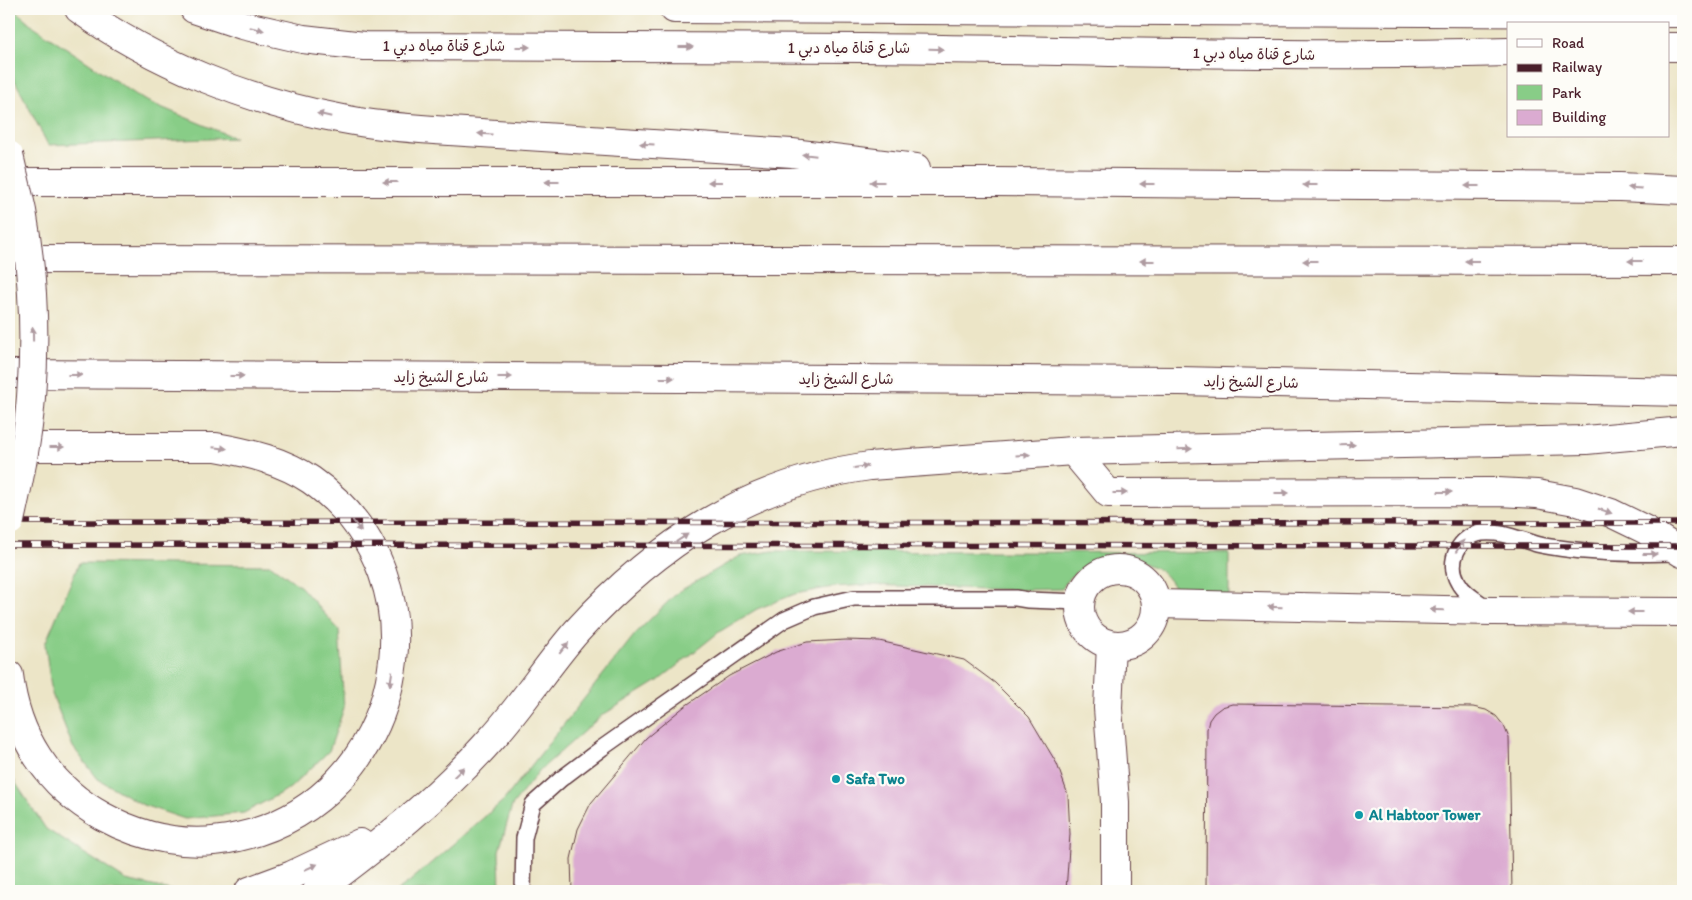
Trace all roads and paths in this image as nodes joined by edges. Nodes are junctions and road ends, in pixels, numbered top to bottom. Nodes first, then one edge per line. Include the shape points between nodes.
1 (79, 9) edge
2 (194, 9) edge
3 (674, 9) edge
4 (1179, 11) edge
5 (1357, 11) edge
6 (1483, 11) edge
7 (1408, 12) edge
8 (1683, 13) edge
9 (1670, 47) edge
10 (1683, 47) edge
11 (1507, 52) edge
12 (1351, 55) junction
13 (1401, 55) junction
14 (9, 155) edge
15 (9, 182) edge
16 (996, 182) junction
17 (1683, 190) edge
18 (9, 259) edge
19 (1683, 261) edge
20 (9, 374) edge
21 (1683, 392) edge
22 (1683, 431) edge
23 (9, 447) edge
24 (1074, 451) junction
25 (9, 529) edge
26 (1682, 553) edge
27 (1080, 602) junction
28 (1156, 604) junction
29 (1492, 612) junction
30 (1683, 612) edge
31 (1111, 644) junction
32 (9, 675) edge
33 (424, 806) junction
34 (249, 891) edge
35 (317, 891) edge
36 (523, 891) edge
37 (1115, 891) edge

16 -> 1 main road via 895,165 792,153 434,130 342,119 288,106 208,79 125,38
2 -> 12 main road, شارع قناة مياه دبي 1 via 294,37 364,46
3 - 4 main road
4 - 5 main road
5 - 7 main road
5 - 12 main road
6 - 7 main road
6 - 8 main road
7 - 13 main road
9 - 10 main road
11 - 13 main road, شارع قناة مياه دبي 1
12 - 13 main road, شارع قناة مياه دبي 1
25 -> 14 main road, bridge via 30,407 34,335 22,211
16 -> 15 main road
17 -> 16 main road
19 -> 18 main road
20 -> 21 main road, شارع الشيخ زايد via 1180,381
24 -> 22 main road via 1586,440
23 -> 32 main road via 216,447 250,453 282,464 311,480 359,527 376,556 388,587 394,620 395,654 390,687 378,719 363,749 342,777 317,801 288,820 256,833 223,841 188,842 154,837 121,826 90,810 63,788 40,762 22,732 11,699
24 -> 26 main road via 1108,493 1537,494 1612,513
33 -> 24 main road via 493,737 576,632 605,601 636,572 705,523 776,489 841,470
29 -> 26 lane via 1464,590 1454,568 1454,556 1459,545 1480,533 1506,534 1576,551
27 - 28 main road via 1083,590 1100,572 1124,569 1137,573 1146,581
27 - 31 main road via 1080,616 1087,630 1097,640
27 - 36 lane via 1016,598 854,598 814,607 784,620 602,748 533,804 524,838
29 -> 28 main road
28 - 31 main road via 1153,621 1144,635 1128,643
30 -> 29 main road
31 - 37 main road via 1108,708 1115,802
34 -> 33 main road via 338,856
33 - 35 main road

